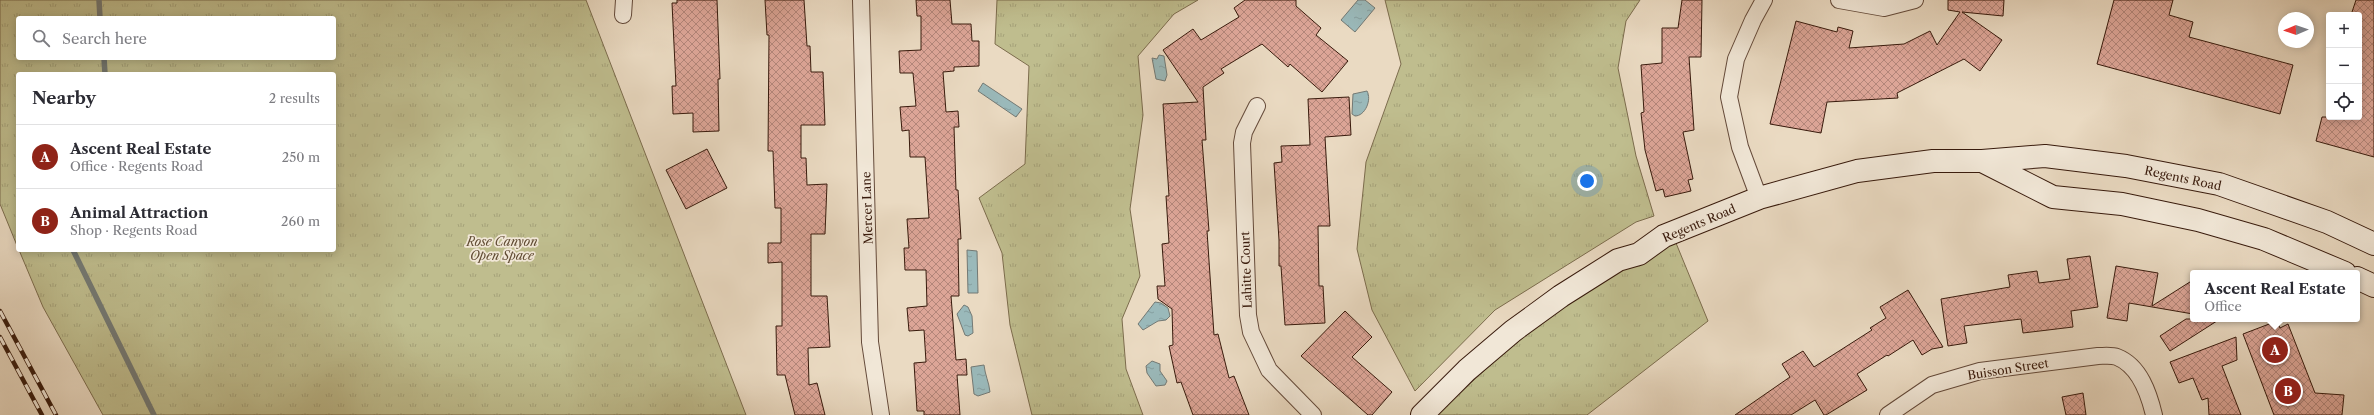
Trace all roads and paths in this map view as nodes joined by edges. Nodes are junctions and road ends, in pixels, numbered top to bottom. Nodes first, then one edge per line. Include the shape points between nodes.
1 (861, 0) edge
2 (1764, 0) edge
3 (1839, 0) edge
4 (1915, 0) edge
5 (1257, 106) dead end
6 (1982, 162) junction
7 (1758, 198) junction
8 (2374, 244) edge
9 (2338, 270) edge
10 (2360, 279) edge
11 (2374, 286) edge
12 (881, 415) edge
13 (1313, 415) edge
14 (1422, 415) edge
15 (1888, 415) edge
16 (2154, 415) edge

1 - 12 street, Mercer Lane via 870,342
2 - 7 street via 1736,59 1729,97 1740,147
3 - 4 street via 1884,8
5 - 13 street, Lahitte Court via 1244,132 1242,147 1248,316 1256,345 1269,370
6 - 7 street, Regents Road via 1933,161 1857,171
6 - 8 street, Regents Road via 2045,156 2126,166 2219,184 2286,207
6 - 9 street, Regents Road via 2053,197 2122,204 2198,220 2264,239
7 - 14 street, Regents Road via 1664,236 1639,254 1618,260 1561,296 1513,331 1467,370
10 - 11 street
15 - 16 street, Buisson Street via 1932,385 1980,371 2098,356 2116,357 2134,369 2149,394

